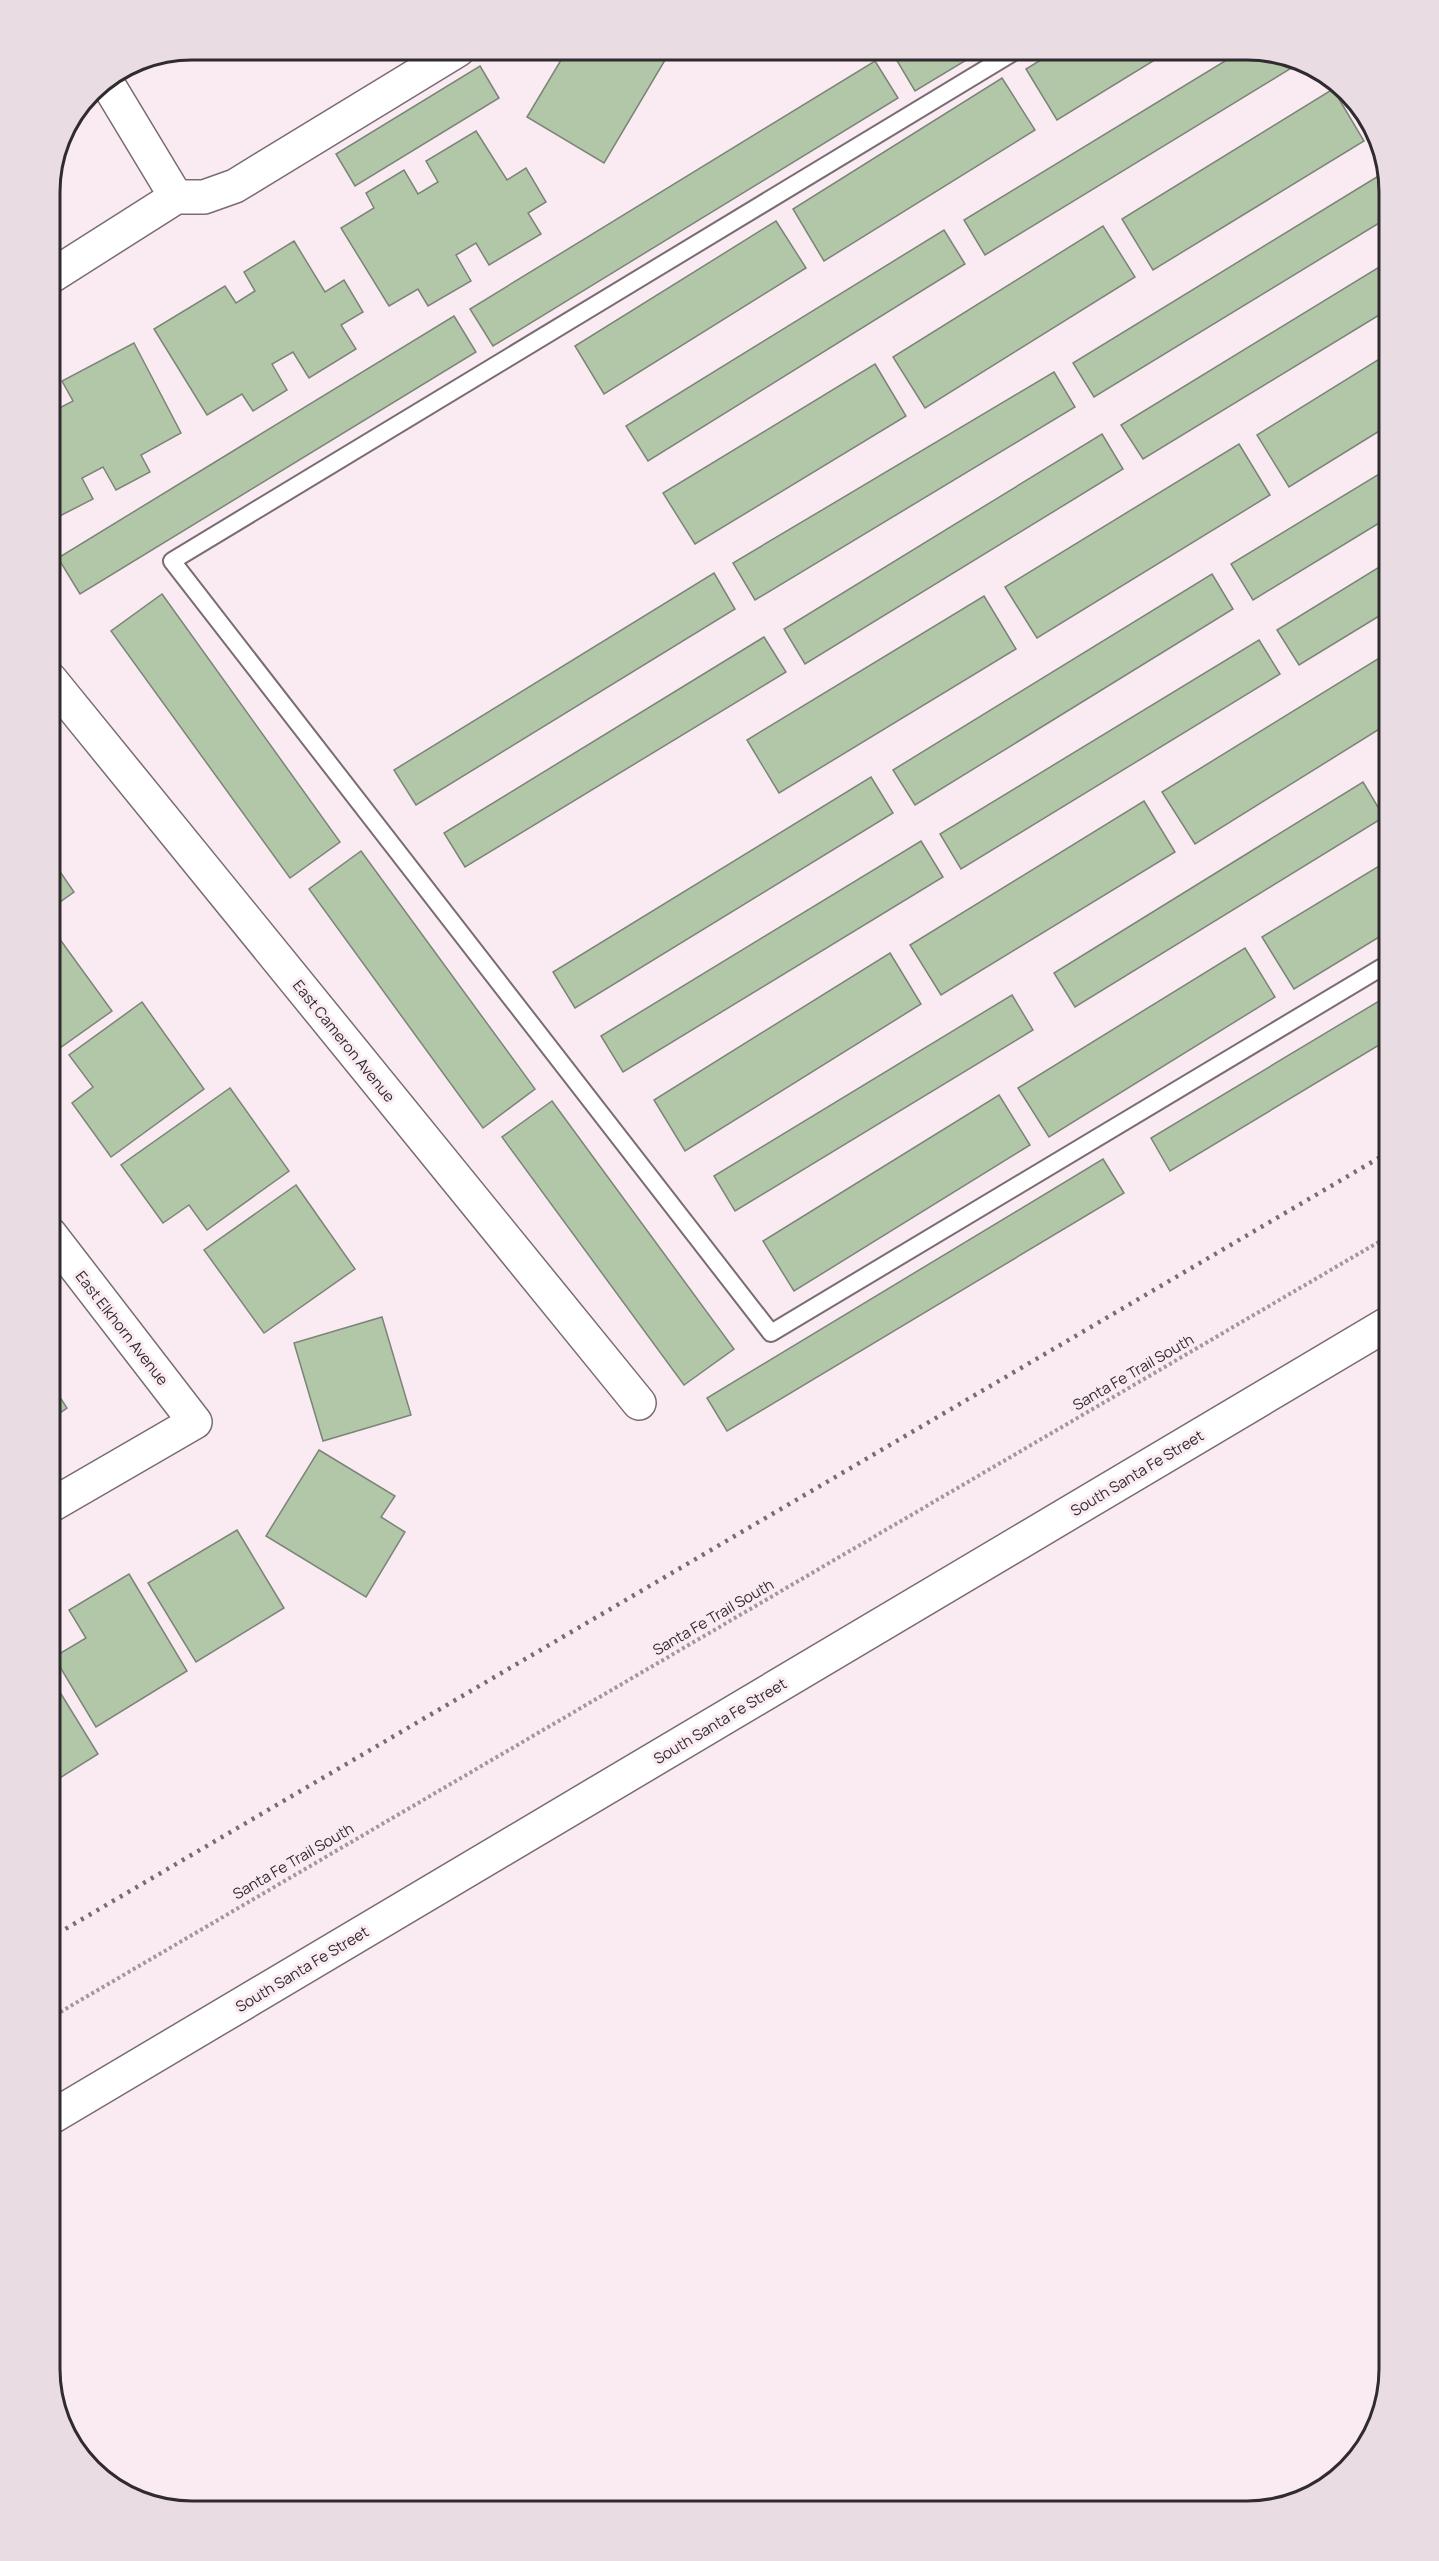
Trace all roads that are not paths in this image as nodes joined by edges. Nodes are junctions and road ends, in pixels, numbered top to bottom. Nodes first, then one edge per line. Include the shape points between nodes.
1 (442, 60) edge
2 (1000, 60) edge
3 (111, 89) edge
4 (176, 197) junction
5 (60, 271) edge
6 (60, 691) edge
7 (1379, 969) edge
8 (60, 1247) edge
9 (1379, 1329) edge
10 (639, 1403) dead end
11 (60, 1500) edge
12 (60, 2112) edge

1 - 4 street via 235,186 204,197
2 - 7 lane via 172,561 771,1333
3 - 4 street
4 - 5 street
6 - 10 street, East Cameron Avenue
8 - 11 street, East Elkhorn Avenue via 195,1422
9 - 12 street, South Santa Fe Street

